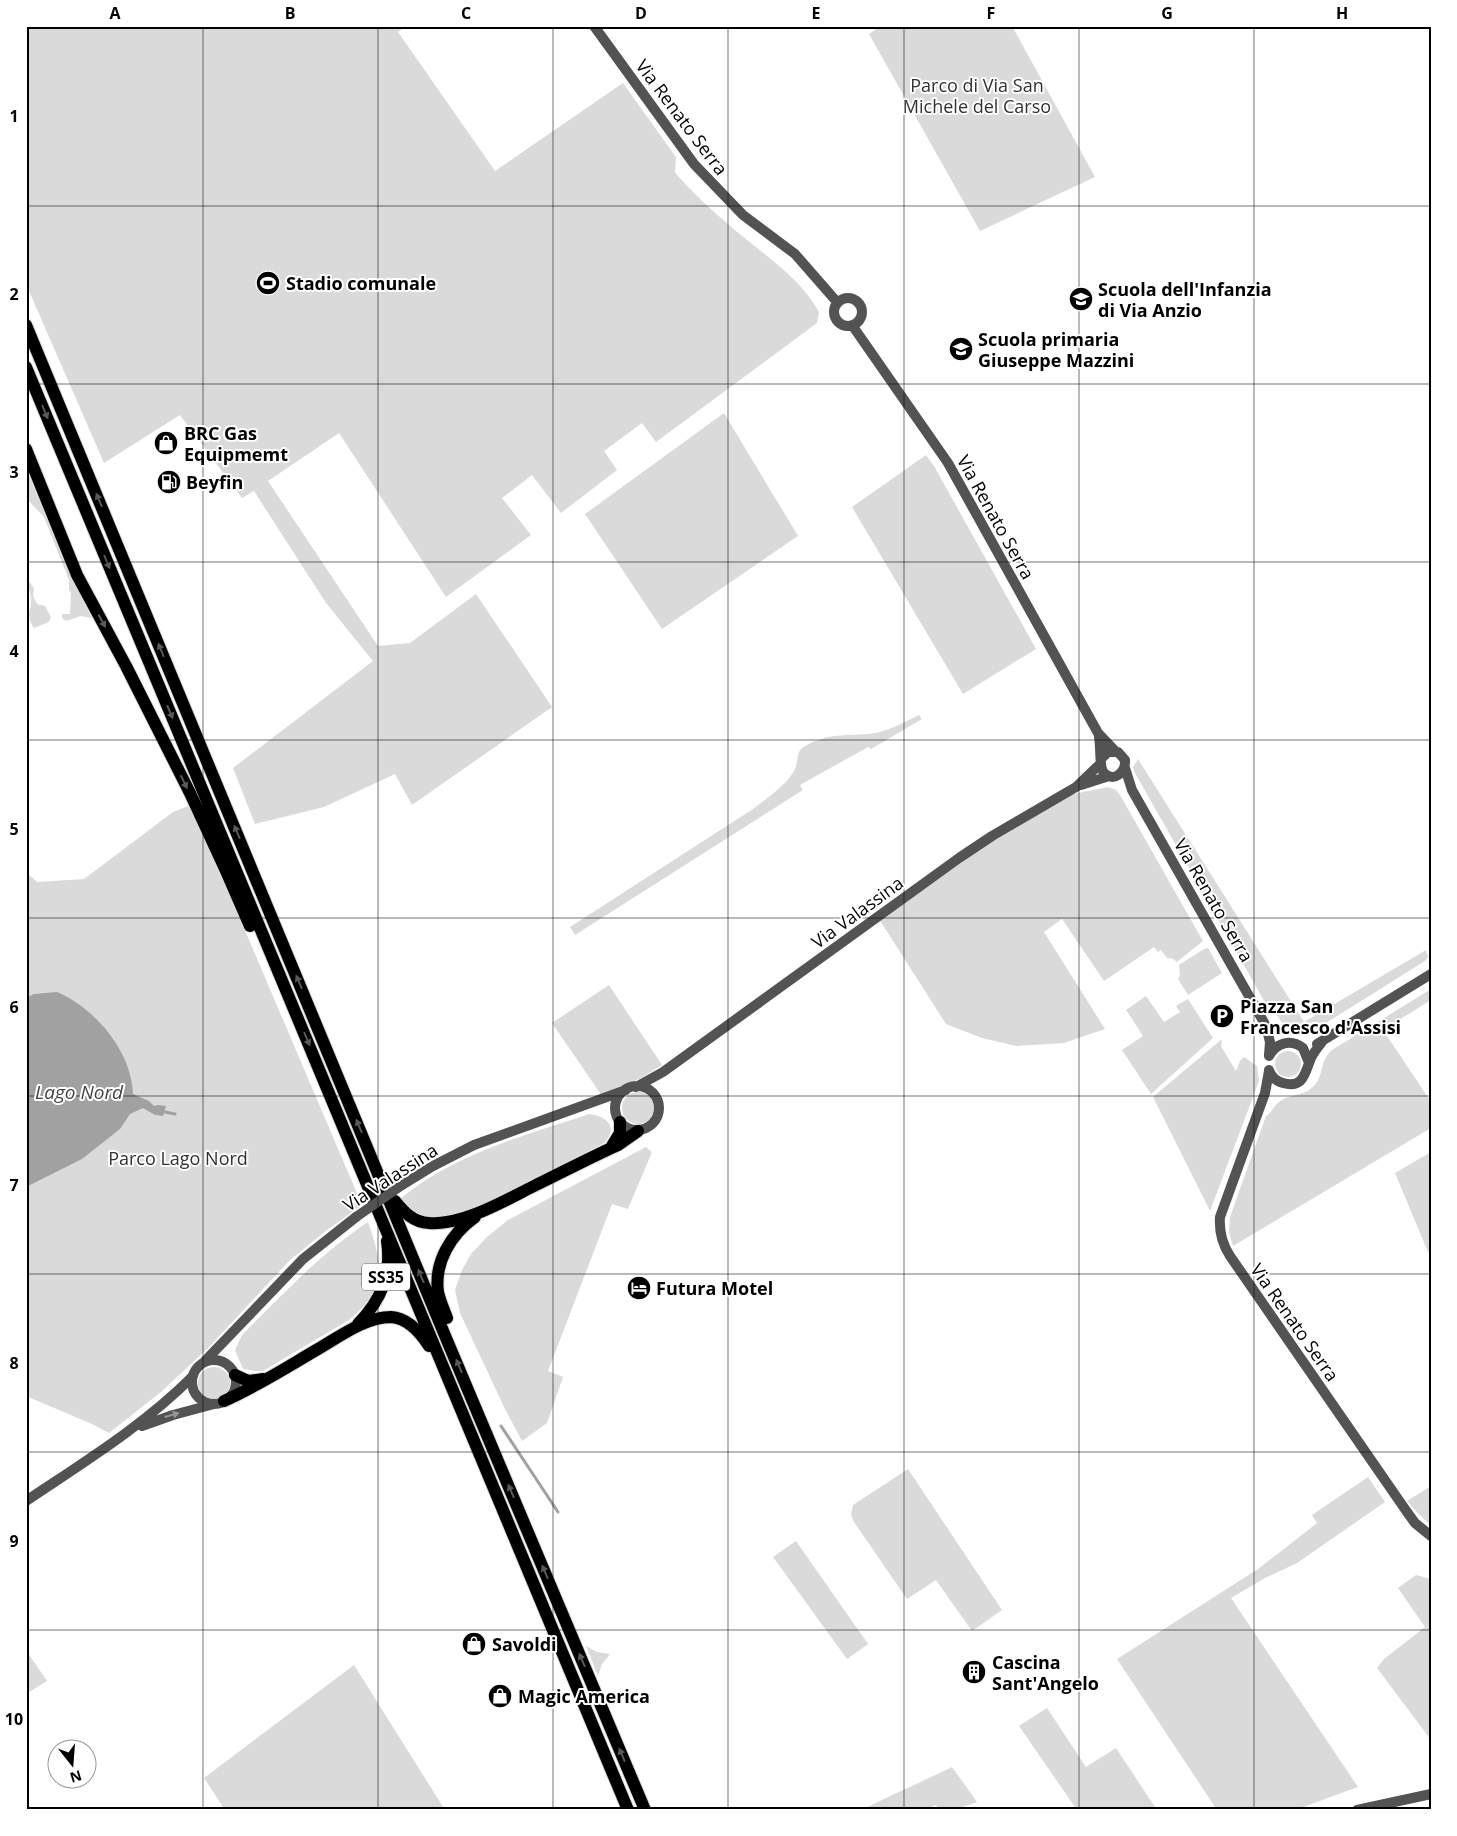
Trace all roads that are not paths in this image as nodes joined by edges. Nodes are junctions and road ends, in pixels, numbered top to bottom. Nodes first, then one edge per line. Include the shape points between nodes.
1 (594, 26) edge
2 (838, 302) junction
3 (852, 325) junction
4 (26, 326) edge
5 (26, 367) edge
6 (26, 449) edge
7 (1098, 733) junction
8 (1115, 752) junction
9 (1101, 761) junction
10 (1125, 768) junction
11 (1111, 776) junction
12 (1076, 787) junction
13 (1132, 790) junction
14 (1431, 974) edge
15 (298, 1019) junction
16 (1266, 1026) junction
17 (1322, 1042) junction
18 (1294, 1044) junction
19 (1269, 1056) junction
20 (1309, 1064) junction
21 (1269, 1071) junction
22 (663, 1072) junction
23 (1289, 1084) junction
24 (631, 1088) junction
25 (655, 1096) junction
26 (594, 1102) junction
27 (1262, 1103) junction
28 (618, 1118) junction
29 (638, 1131) junction
30 (610, 1148) junction
31 (386, 1189) junction
32 (484, 1210) junction
33 (381, 1217) junction
34 (354, 1328) junction
35 (236, 1330) junction
36 (446, 1338) junction
37 (205, 1361) junction
38 (444, 1369) junction
39 (232, 1370) junction
40 (192, 1377) junction
41 (266, 1379) junction
42 (220, 1402) junction
43 (130, 1432) junction
44 (26, 1501) edge
45 (1431, 1536) edge
46 (1431, 1794) edge
47 (628, 1810) edge
48 (645, 1810) edge
49 (1357, 1810) edge

1 - 2 street, Via Renato Serra via 694,164 743,215 795,254
2 - 3 street via 834,312 837,320 844,325
2 - 3 street via 848,298 858,303 860,317
3 - 7 street, Via Renato Serra via 948,464
31 -> 4 highway
5 -> 15 highway
6 -> 15 highway via 77,575 190,793 284,1006
7 - 8 street, Via Renato Serra
7 - 9 street, Via Renato Serra
8 - 9 street via 1108,752
8 - 10 street via 1123,756
9 - 11 street via 1103,771
9 - 12 street, Via Valassina
10 - 11 street via 1120,774
10 - 13 street, Via Renato Serra
11 - 12 street, Via Valassina
11 - 13 street, Via Renato Serra
12 - 22 street, Via Valassina via 959,858
13 - 16 street, Via Renato Serra
14 - 17 street
15 -> 33 highway
16 - 18 street, Via Renato Serra via 1278,1037
16 - 19 street, Via Renato Serra
17 - 18 street
17 - 20 street
18 - 19 street via 1279,1046
18 - 20 street via 1306,1053
19 - 21 street
20 - 23 street via 1303,1078
21 - 23 street via 1275,1079
21 - 27 street, Via Renato Serra
22 - 24 street, Via Valassina
22 - 25 street via 656,1082
23 - 27 street, Via Renato Serra via 1276,1089
24 - 25 street via 649,1089
24 - 26 street, Via Valassina
24 - 28 street via 618,1099
25 - 29 street via 656,1119
26 - 28 street via 609,1106
26 - 35 street, Via Valassina, bridge via 474,1145 402,1185 303,1260
27 - 45 street, Via Renato Serra via 1220,1217 1223,1243 1407,1512
28 - 29 street via 628,1128
28 - 30 highway via 621,1128
29 - 30 highway
30 - 32 highway
31 - 32 highway via 408,1216 421,1222 441,1223
36 -> 31 highway
32 - 36 highway via 451,1240 439,1268 438,1292 449,1328
33 - 34 highway, SS35 via 388,1252 385,1281 374,1306
33 - 38 highway
34 - 38 highway via 381,1318 400,1319 424,1338
34 - 41 highway
35 - 37 street, Via Valassina
35 - 39 street, Via Valassina via 226,1350
48 -> 36 highway
37 - 39 street via 218,1360
37 - 40 street
38 - 47 highway
39 - 41 highway via 248,1381
39 - 42 street via 235,1388
40 - 42 street via 194,1391 199,1398 206,1402
40 - 43 street
41 - 42 highway
43 -> 42 street via 152,1421
43 - 44 street
46 - 49 street

